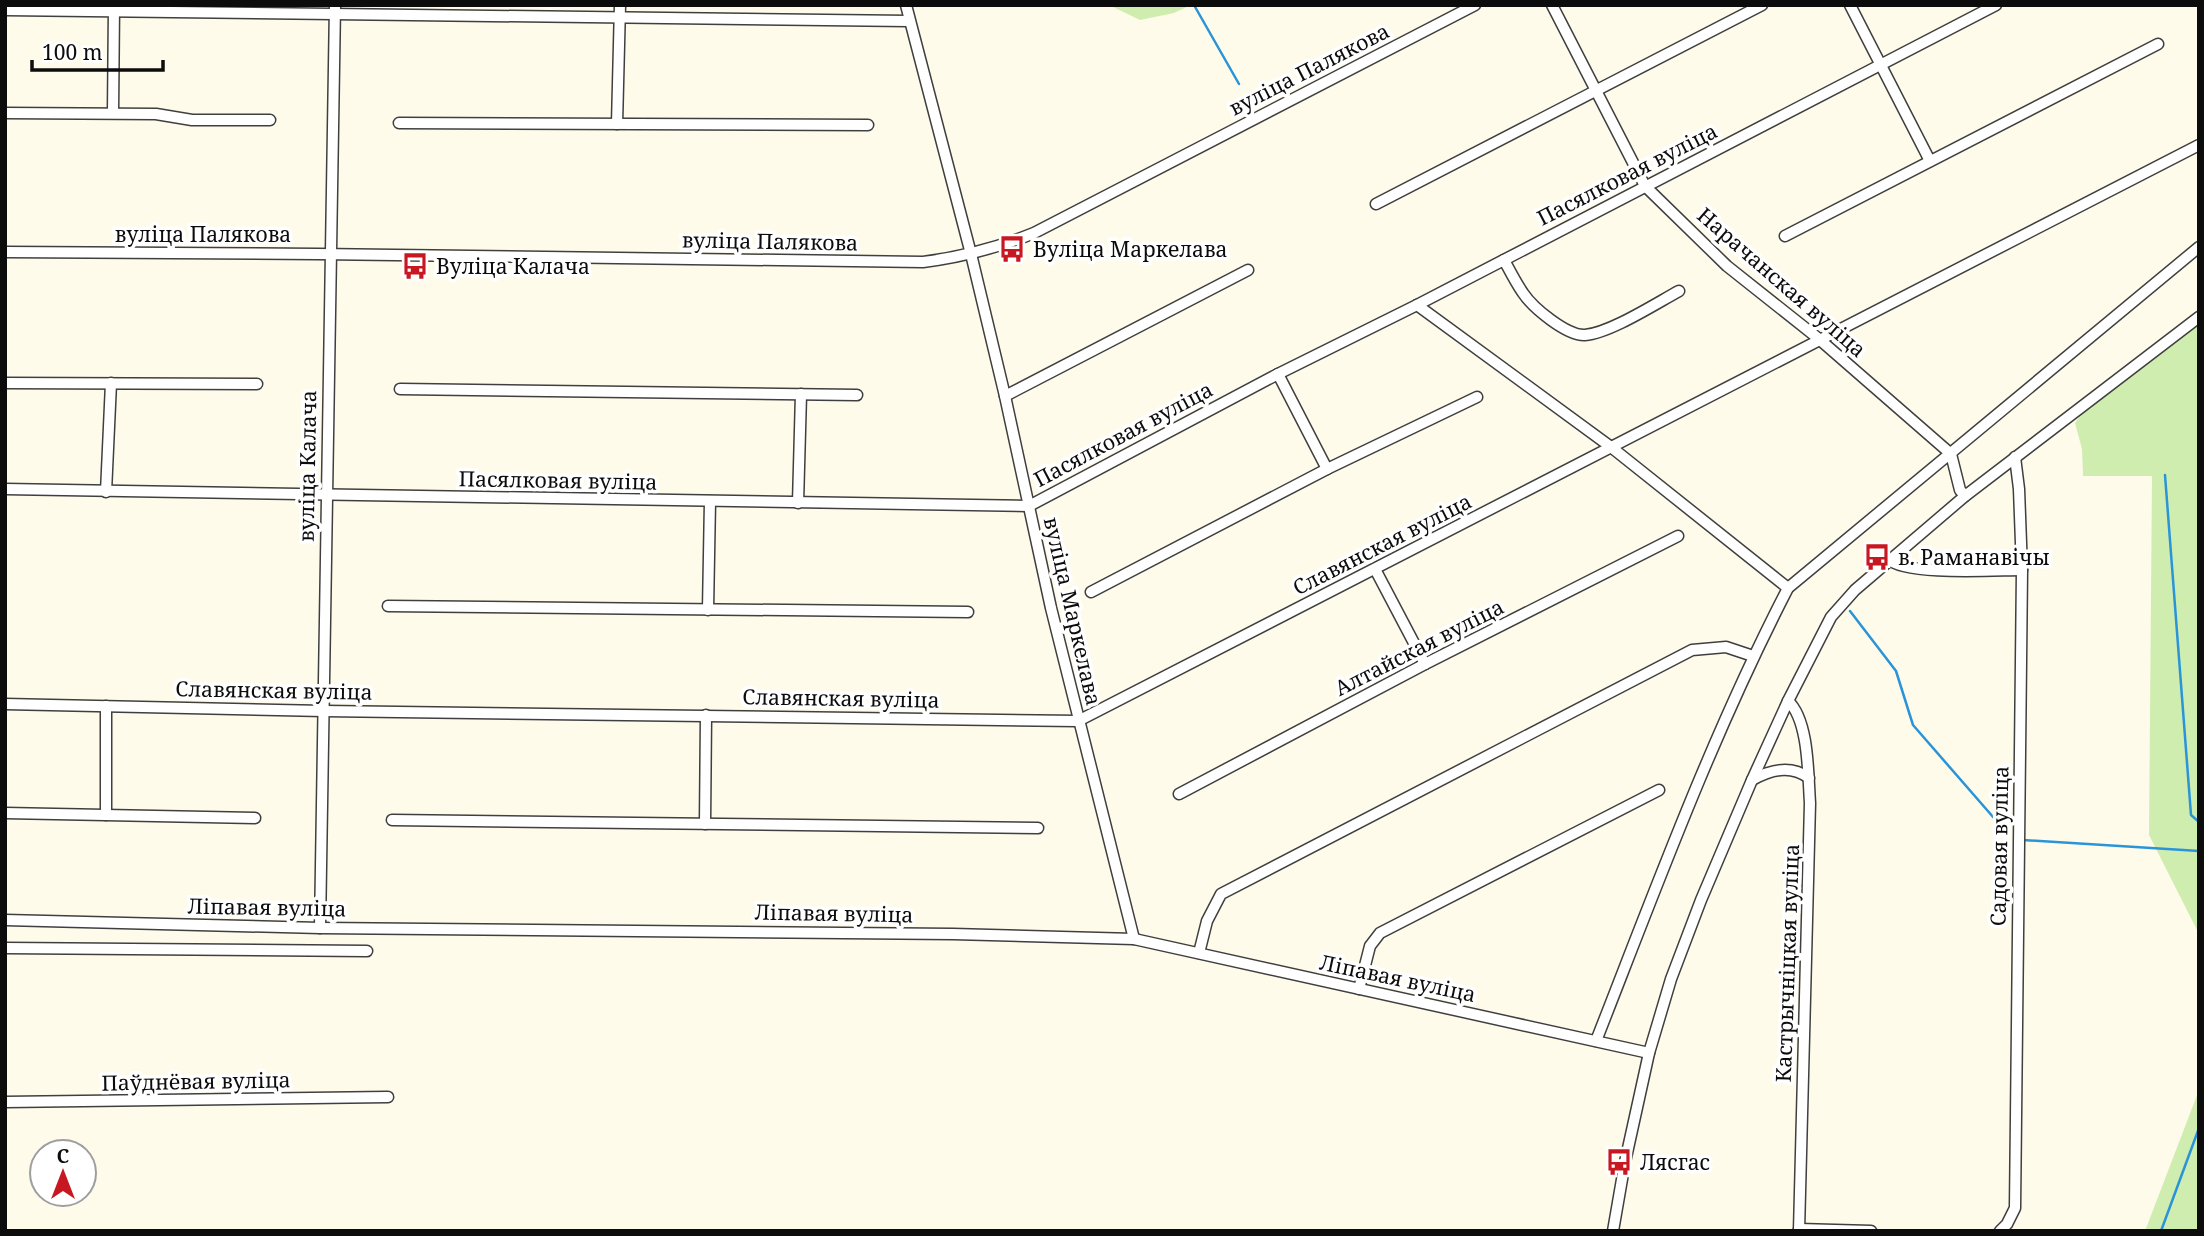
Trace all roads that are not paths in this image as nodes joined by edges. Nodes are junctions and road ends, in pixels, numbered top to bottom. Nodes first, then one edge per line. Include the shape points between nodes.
1 (906, 5) edge
2 (1475, 5) edge
3 (1552, 5) edge
4 (1762, 5) edge
5 (1850, 5) edge
6 (1996, 5) edge
7 (114, 9) edge
8 (335, 9) edge
9 (5, 10) edge
10 (620, 11) edge
11 (909, 21) junction
12 (2158, 44) dead end
13 (1881, 64) junction
14 (1596, 91) junction
15 (5, 113) edge
16 (113, 113) junction
17 (270, 120) dead end
18 (399, 123) dead end
19 (617, 124) junction
20 (868, 125) dead end
21 (2199, 145) edge
22 (1930, 161) junction
23 (1645, 186) junction
24 (1376, 204) dead end
25 (1784, 236) dead end
26 (2199, 247) edge
27 (5, 252) edge
28 (330, 254) junction
29 (971, 254) junction
30 (1504, 260) junction
31 (1248, 270) dead end
32 (1679, 291) dead end
33 (1417, 305) junction
34 (2199, 317) edge
35 (1819, 340) junction
36 (1278, 374) junction
37 (5, 383) edge
38 (111, 383) junction
39 (257, 384) dead end
40 (400, 390) dead end
41 (801, 394) junction
42 (857, 395) dead end
43 (1005, 397) junction
44 (1477, 397) dead end
45 (1611, 447) junction
46 (1951, 454) junction
47 (2015, 457) junction
48 (1328, 469) junction
49 (5, 489) edge
50 (106, 492) junction
51 (326, 496) junction
52 (1965, 496) junction
53 (710, 501) junction
54 (799, 503) junction
55 (1029, 506) junction
56 (1678, 536) dead end
57 (1888, 559) junction
58 (1375, 569) junction
59 (2022, 570) junction
60 (1788, 589) junction
61 (1091, 592) dead end
62 (388, 606) dead end
63 (708, 610) junction
64 (968, 612) dead end
65 (1753, 656) junction
66 (1425, 664) junction
67 (1788, 701) junction
68 (5, 704) edge
69 (106, 706) junction
70 (324, 711) junction
71 (706, 715) junction
72 (1078, 721) junction
73 (1808, 778) junction
74 (1752, 780) junction
75 (1658, 790) dead end
76 (1180, 794) dead end
77 (5, 813) edge
78 (106, 815) junction
79 (255, 818) dead end
80 (391, 820) dead end
81 (705, 824) junction
82 (1038, 828) dead end
83 (5, 920) edge
84 (320, 928) junction
85 (1134, 939) junction
86 (5, 948) edge
87 (367, 951) dead end
88 (1199, 953) junction
89 (1359, 989) junction
90 (1596, 1041) junction
91 (1649, 1053) junction
92 (388, 1097) dead end
93 (5, 1102) edge
94 (1799, 1230) edge
95 (1613, 1231) edge
96 (1871, 1231) edge
97 (2000, 1231) edge

1 - 11 street, вуліца Маркелава
2 - 29 street, вуліца Палякова via 1034,233
3 - 14 street, Нарачанская вуліца
4 - 14 street
5 - 13 street
6 - 13 street, Пасялковая вуліца
7 - 8 street
7 - 9 street
7 - 16 street
8 - 10 street
8 - 28 street, вуліца Калача
10 - 11 street
10 - 19 street
11 - 29 street, вуліца Маркелава
12 - 22 street
13 - 22 street
13 - 23 street, Пасялковая вуліца
14 - 23 street, Нарачанская вуліца
14 - 24 street
15 - 16 street
16 - 17 street
18 - 19 street
19 - 20 street
21 - 35 street, Славянская вуліца
22 - 25 street
23 - 30 street, Пасялковая вуліца
23 - 35 street, Нарачанская вуліца via 1727,266
26 - 46 street
27 - 28 street, вуліца Палякова
28 - 29 street, вуліца Палякова via 923,262
28 - 51 street, вуліца Калача
29 - 43 street, вуліца Маркелава
30 - 32 street via 1532,303 1575,335 1600,331
30 - 33 street, Пасялковая вуліца
31 - 43 street
33 - 36 street, Пасялковая вуліца
33 - 45 street
34 - 47 street
35 - 45 street, Славянская вуліца
35 - 46 street, Нарачанская вуліца
36 - 48 street
36 - 55 street, Пасялковая вуліца
37 - 38 street
38 - 39 street
38 - 50 street
40 - 41 street
41 - 42 street
41 - 54 street
43 - 55 street, вуліца Маркелава
44 - 48 street
45 - 58 street, Славянская вуліца
45 - 60 street
46 - 52 street
46 - 60 street
47 - 52 street
47 - 59 street, Садовая вуліца
48 - 61 street
49 - 50 street, Пасялковая вуліца
50 - 51 street, Пасялковая вуліца
51 - 53 street, Пасялковая вуліца
51 - 70 street, вуліца Калача
52 - 57 street
53 - 54 street, Пасялковая вуліца
53 - 63 street
54 - 55 street, Пасялковая вуліца
55 - 72 street, вуліца Маркелава
56 - 66 street, Алтайская вуліца
57 - 59 street via 1919,570
57 - 67 street via 1831,617
58 - 66 street
58 - 72 street, Славянская вуліца
59 - 97 street, Садовая вуліца via 2015,1208
60 - 65 street
62 - 63 street
63 - 64 street
65 - 88 street via 1726,647 1692,650 1221,894 1207,921
65 - 90 street via 1698,779
66 - 76 street, Алтайская вуліца
67 - 73 street, Кастрычніцкая вуліца via 1805,739
67 - 74 street
68 - 69 street, Славянская вуліца
69 - 70 street, Славянская вуліца
69 - 78 street
70 - 71 street, Славянская вуліца
70 - 84 street, вуліца Калача
71 - 72 street, Славянская вуліца
71 - 81 street
72 - 85 street, вуліца Маркелава
73 - 74 street via 1792,770 1777,770
73 - 94 street, Кастрычніцкая вуліца
74 - 91 street via 1675,968
75 - 89 street via 1380,933 1370,946
77 - 78 street
78 - 79 street
80 - 81 street
81 - 82 street
83 - 84 street, Ліпавая вуліца
84 - 85 street, Ліпавая вуліца
85 - 88 street, Ліпавая вуліца
86 - 87 street
88 - 89 street, Ліпавая вуліца
89 - 90 street, Ліпавая вуліца
90 - 91 street, Ліпавая вуліца
91 - 95 street
92 - 93 street, Паўднёвая вуліца
94 - 96 street

